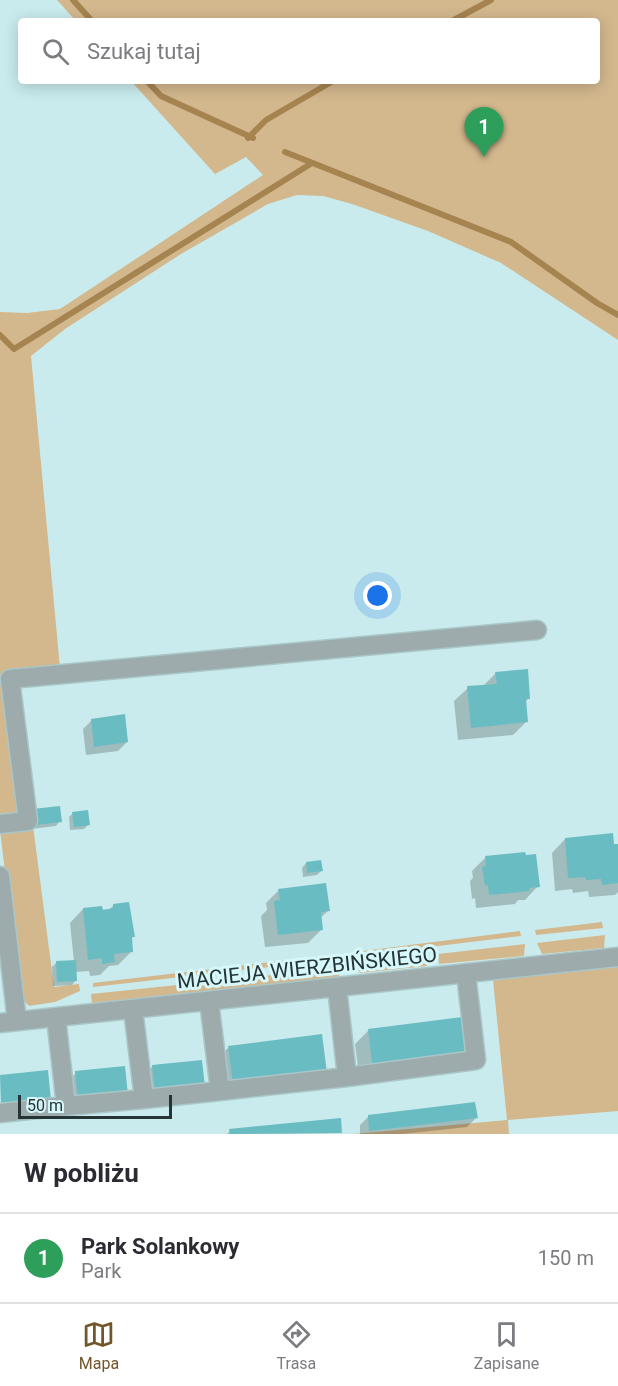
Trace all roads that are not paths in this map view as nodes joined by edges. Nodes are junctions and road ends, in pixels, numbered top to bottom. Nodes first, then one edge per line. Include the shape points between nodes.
1 (537, 630) dead end
2 (0, 824) edge
3 (0, 876) edge
4 (1, 896) edge
5 (618, 957) edge
6 (466, 973) junction
7 (337, 987) junction
8 (209, 1000) junction
9 (133, 1009) junction
10 (56, 1017) junction
11 (8, 1022) edge
12 (347, 1077) junction
13 (220, 1091) junction
14 (144, 1099) junction
15 (66, 1106) junction
16 (0, 1113) edge

1 - 2 street via 10,679 28,821
3 - 4 street
4 - 11 street
5 - 6 street, MACIEJA WIERZBIŃSKIEGO
6 - 7 street, MACIEJA WIERZBIŃSKIEGO
6 - 12 street via 476,1060
7 - 8 street, MACIEJA WIERZBIŃSKIEGO
7 - 12 street
8 - 9 street, MACIEJA WIERZBIŃSKIEGO
8 - 13 street
9 - 10 street, MACIEJA WIERZBIŃSKIEGO
9 - 14 street
10 - 11 street, MACIEJA WIERZBIŃSKIEGO
10 - 15 street
12 - 13 street
13 - 14 street
14 - 15 street
15 - 16 street

